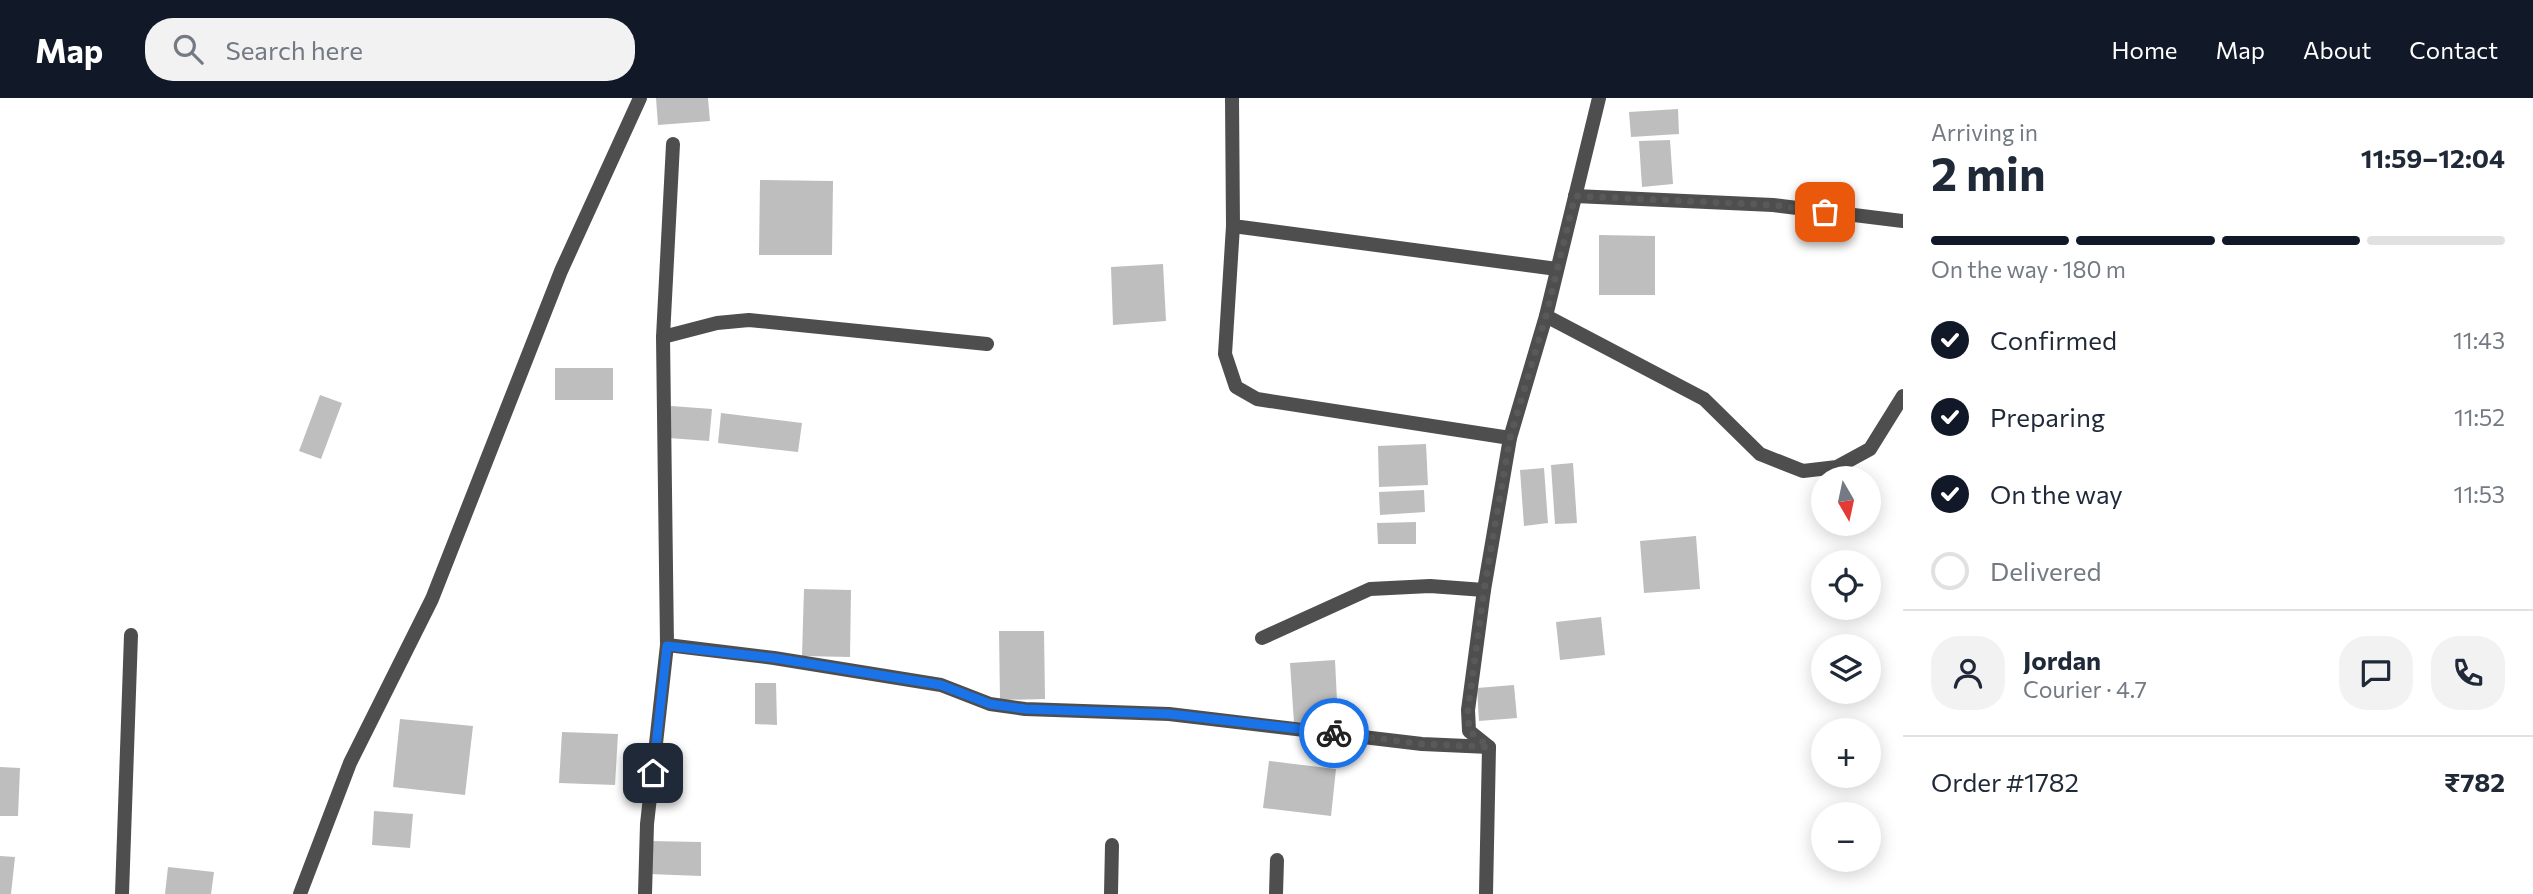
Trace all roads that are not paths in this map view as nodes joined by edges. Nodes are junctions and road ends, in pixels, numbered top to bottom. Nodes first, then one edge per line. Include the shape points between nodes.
1 (640, 98) edge
2 (1232, 98) edge
3 (1599, 98) edge
4 (673, 144) dead end
5 (1575, 196) junction
6 (1903, 221) edge
7 (1233, 226) junction
8 (1557, 269) junction
9 (1546, 316) junction
10 (663, 337) junction
11 (988, 344) dead end
12 (1903, 397) edge
13 (1510, 438) junction
14 (1484, 590) junction
15 (131, 635) dead end
16 (1262, 638) dead end
17 (667, 646) junction
18 (1489, 747) junction
19 (1112, 845) dead end
20 (1277, 860) dead end
21 (122, 894) edge
22 (300, 894) edge
23 (645, 894) edge
24 (1111, 894) edge
25 (1276, 894) edge
26 (1486, 894) edge

1 - 22 street via 561,271 432,599 350,763
2 - 7 street
3 - 5 street
4 - 10 street
5 - 6 street via 1773,205
5 - 8 street
7 - 8 street
7 - 13 street via 1225,354 1236,387 1257,399
8 - 9 street
9 - 12 street via 1704,399 1760,454 1803,471 1837,467 1870,449
9 - 13 street
10 - 11 street via 749,320
10 - 17 street
13 - 14 street
14 - 16 street via 1430,586 1370,589
14 - 18 street via 1468,710 1469,731
15 - 21 street
17 - 18 street via 941,685 990,704 1025,709 1169,714 1422,744
17 - 23 street via 647,824
18 - 26 street
19 - 24 street
20 - 25 street

